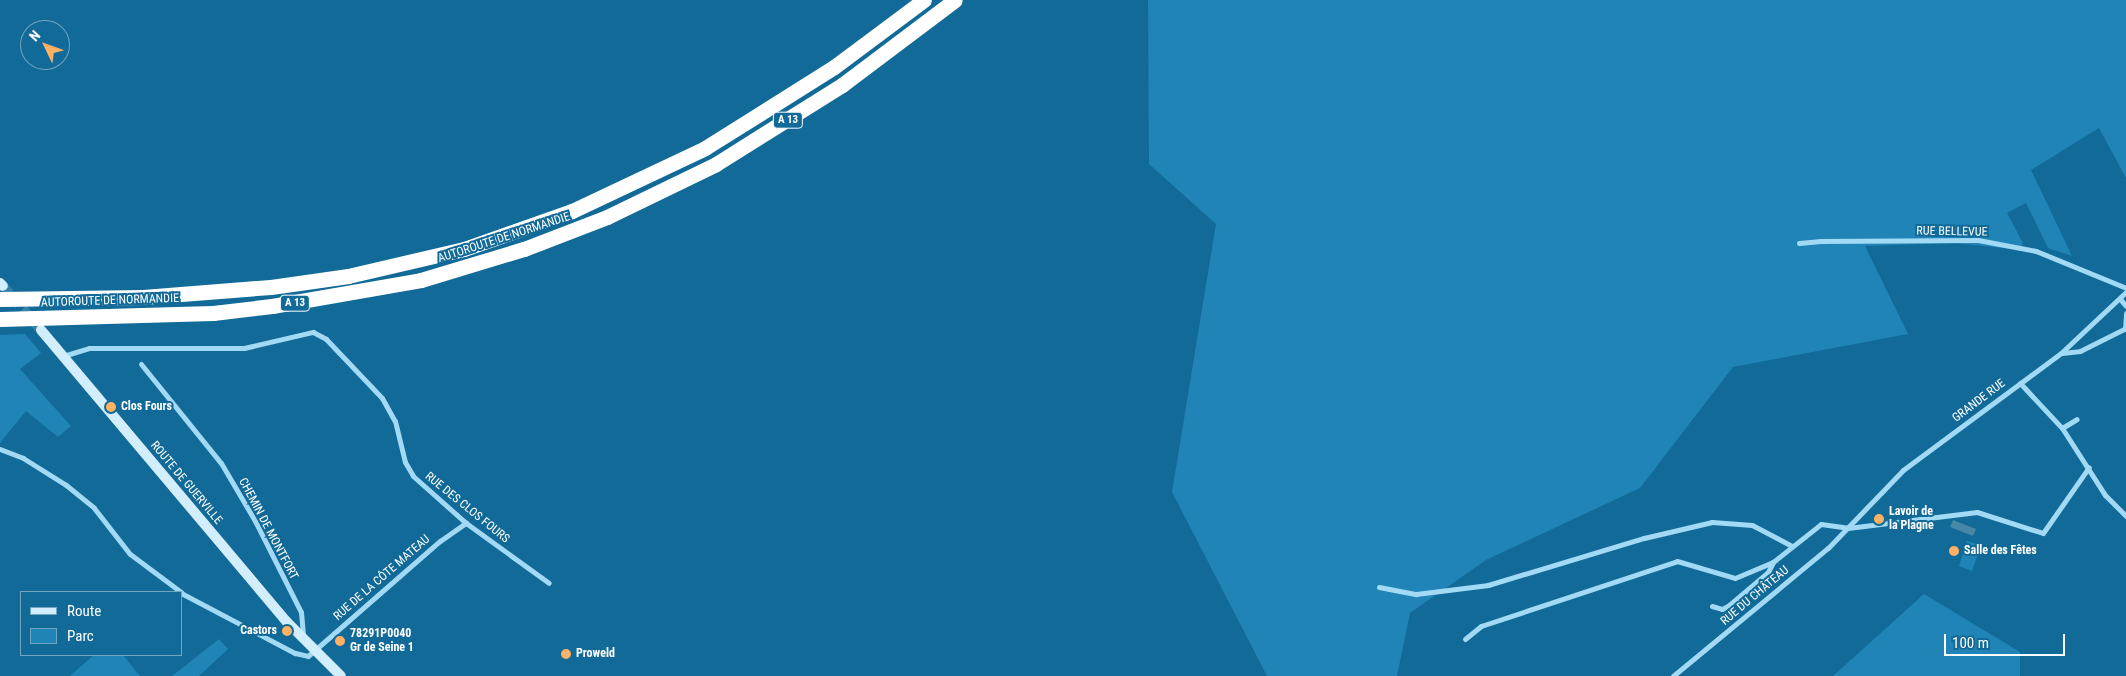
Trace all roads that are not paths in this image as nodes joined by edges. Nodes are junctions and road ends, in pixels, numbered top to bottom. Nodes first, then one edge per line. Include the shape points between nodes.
1 (924, 0) edge
2 (955, 0) edge
3 (1799, 244) dead end
4 (2126, 288) edge
5 (1, 289) edge
6 (2126, 292) edge
7 (2120, 299) junction
8 (2126, 306) edge
9 (2126, 313) edge
10 (0, 319) edge
11 (2125, 329) edge
12 (41, 330) tunnel mouth
13 (2062, 353) junction
14 (63, 357) junction
15 (141, 364) dead end
16 (2020, 383) junction
17 (2077, 419) dead end
18 (2062, 428) junction
19 (0, 450) edge
20 (2089, 467) junction
21 (2126, 516) edge
22 (466, 523) junction
23 (1848, 528) junction
24 (1792, 546) junction
25 (1773, 562) junction
26 (549, 583) dead end
27 (1379, 587) dead end
28 (180, 591) edge
29 (182, 593) edge
30 (1712, 606) dead end
31 (1465, 639) dead end
32 (303, 640) junction
33 (313, 651) junction
34 (341, 676) edge
35 (1673, 676) edge

1 - 5 highway, AUTOROUTE DE NORMANDIE / A 13 via 770,110 705,148 572,211 464,249 338,277 209,294
2 - 10 highway, AUTOROUTE DE NORMANDIE / A 13 via 842,85 781,126 716,164 580,229 429,277 346,296 213,312
3 - 4 street, RUE BELLEVUE via 1821,240 1978,240 2036,251
6 - 7 street, GRANDE RUE
7 - 8 street
7 - 13 street, GRANDE RUE
9 - 11 street
11 - 13 street via 2080,351
12 - 14 street, ROUTE DE GUERVILLE
13 - 16 street, GRANDE RUE
14 - 22 street, RUE DES CLOS FOURS via 82,348 244,348 313,332 326,339 382,398 395,421 405,462 413,476
14 - 32 street, ROUTE DE GUERVILLE
15 - 32 street, CHEMIN DE MONTFORT via 221,463 250,512 301,612 305,632
16 - 18 street
16 - 23 street, GRANDE RUE via 1903,470
17 - 18 street
18 - 20 street
19 - 28 street via 23,458 66,485 94,508 130,554
20 - 21 street via 2105,495
20 - 23 street via 2043,533 1977,512
22 - 26 street, RUE DES CLOS FOURS
22 - 33 street, RUE DE LA CÔTE MATEAU via 440,541
23 - 24 street via 1821,524
23 - 35 street, RUE DU CHÂTEAU
24 - 25 street
24 - 27 street via 1752,525 1712,522 1644,538 1488,585 1416,594
25 - 30 street via 1768,572 1728,606 1722,609
25 - 31 street via 1735,578 1676,561 1481,626
29 - 33 street via 295,653 308,656
32 - 33 street, ROUTE DE GUERVILLE
33 - 34 street, ROUTE DE GUERVILLE

